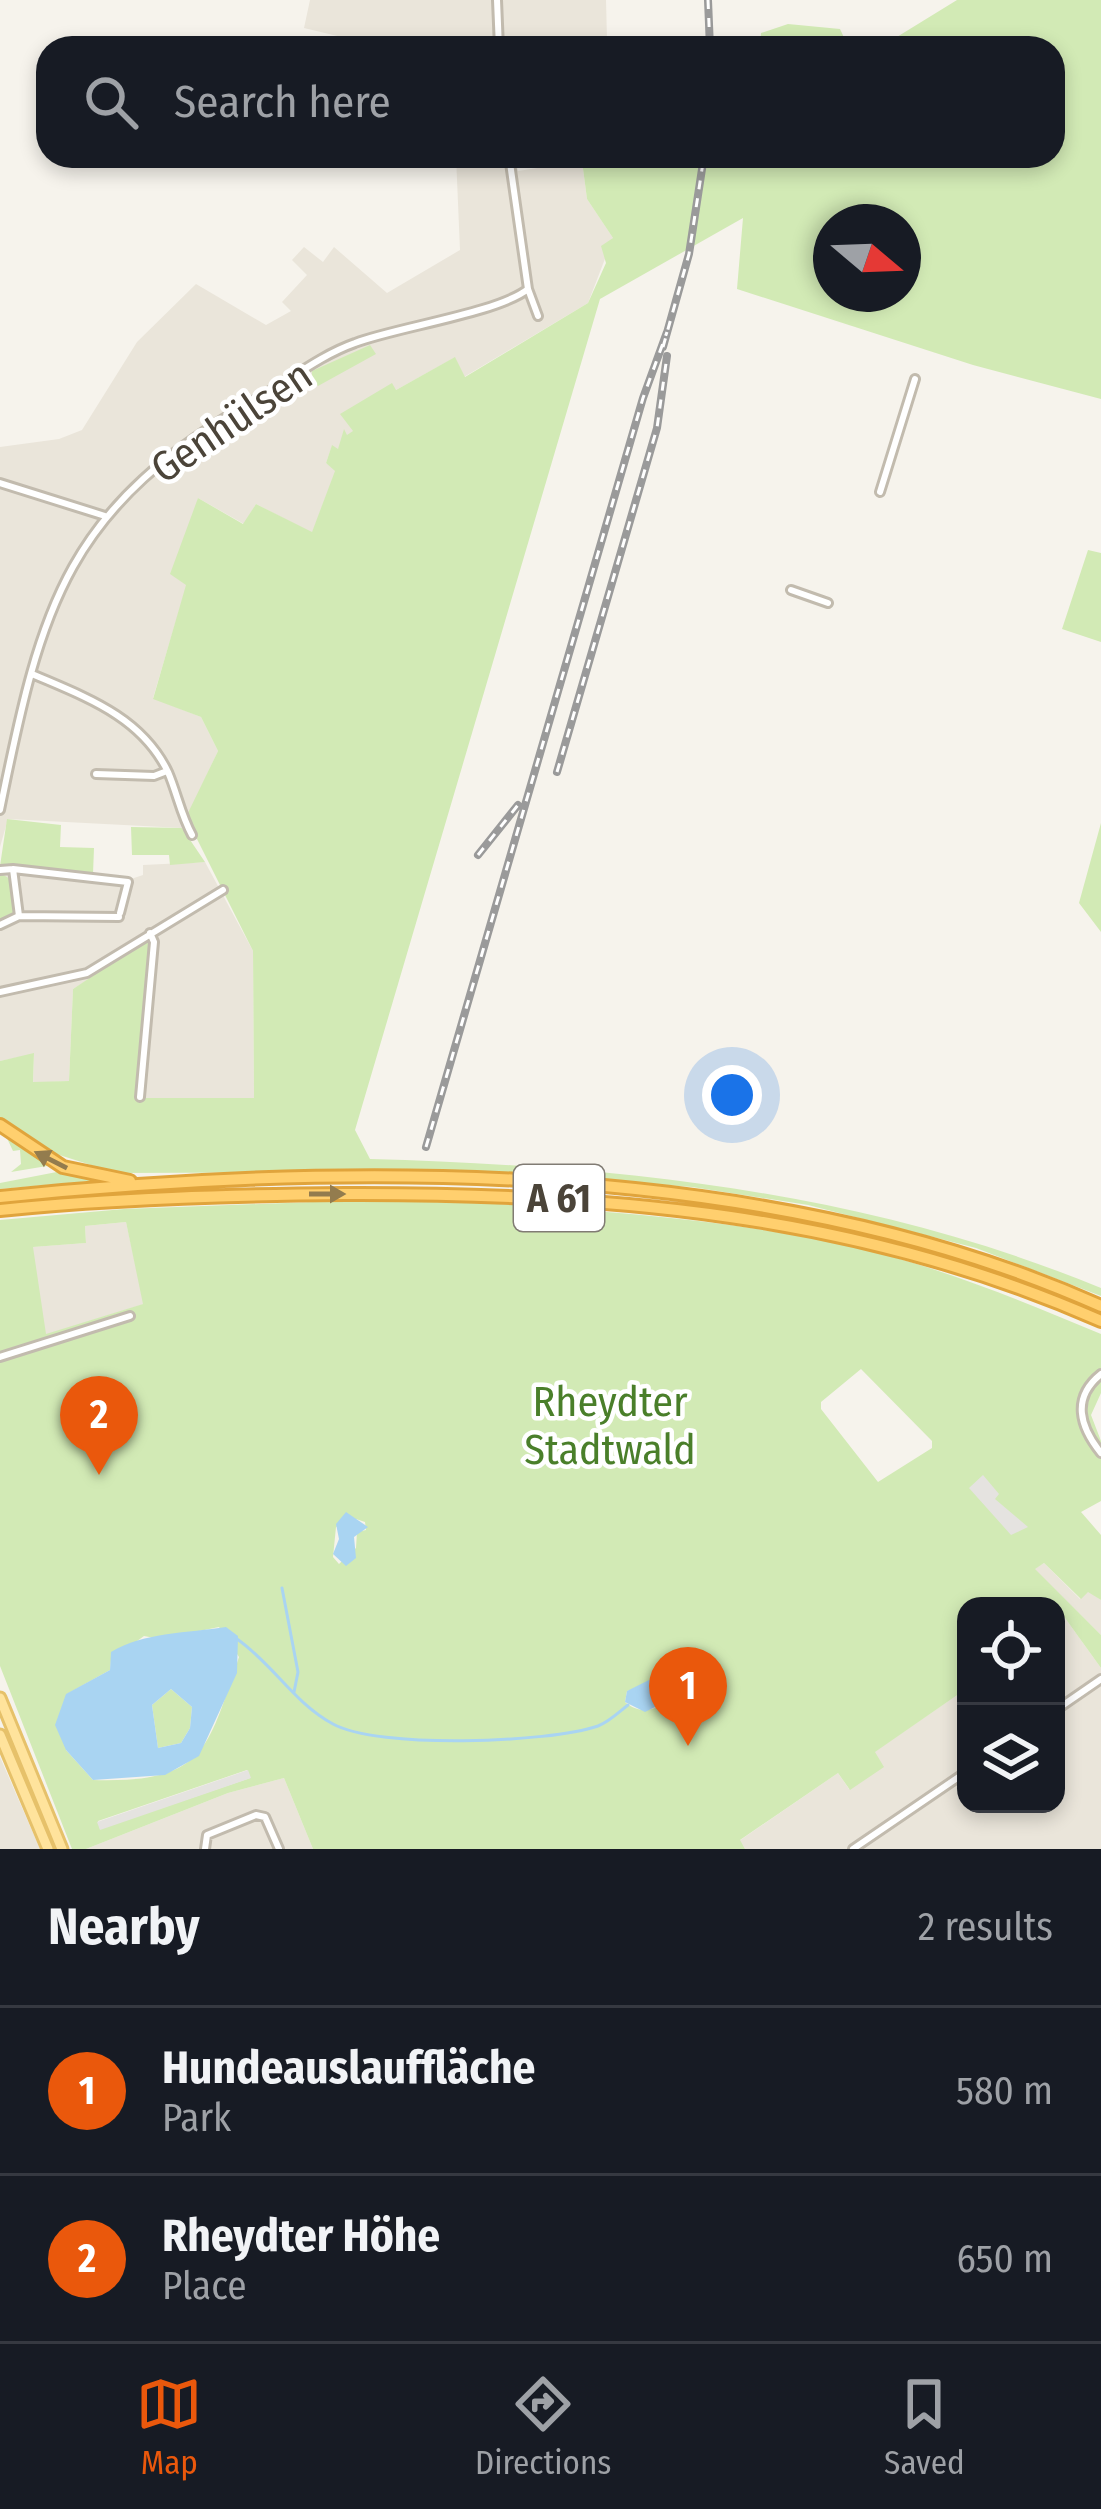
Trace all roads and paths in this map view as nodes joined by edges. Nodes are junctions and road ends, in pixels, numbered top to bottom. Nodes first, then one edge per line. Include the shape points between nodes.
1 (496, 0) edge
2 (498, 36) edge
3 (511, 168) edge
4 (529, 289) junction
5 (538, 316) dead end
6 (915, 380) dead end
7 (0, 484) edge
8 (880, 492) dead end
9 (105, 516) junction
10 (791, 590) dead end
11 (828, 603) dead end
12 (32, 674) junction
13 (167, 771) junction
14 (96, 774) dead end
15 (1, 793) edge
16 (0, 810) edge
17 (192, 835) dead end
18 (13, 868) junction
19 (0, 869) edge
20 (223, 890) dead end
21 (20, 916) junction
22 (0, 926) edge
23 (150, 933) junction
24 (0, 992) edge
25 (140, 1097) dead end
26 (0, 1125) edge
27 (193, 1184) junction
28 (0, 1197) edge
29 (0, 1210) edge
30 (1101, 1306) edge
31 (130, 1316) dead end
32 (1101, 1321) edge
33 (0, 1357) edge
34 (1101, 1374) edge
35 (1101, 1453) edge
36 (1101, 1679) edge
37 (0, 1698) edge
38 (1063, 1705) edge
39 (0, 1735) edge
40 (18, 1778) junction
41 (957, 1778) edge
42 (34, 1781) junction
43 (48, 1849) edge
44 (62, 1849) edge
45 (206, 1849) edge
46 (279, 1849) edge
47 (854, 1849) edge

1 - 2 street
3 - 4 street
4 - 5 street
4 - 9 street, Genhülsen via 336,350 194,436
6 - 8 street
7 - 9 street
9 - 12 street, Genhülsen via 56,590
10 - 11 street
12 - 13 street via 107,706
12 - 15 street, Genhülsen
13 - 14 street
13 - 17 street
15 - 16 street, Genhülsen
18 - 19 street
18 - 21 street
18 - 21 street via 128,883 120,915
20 - 23 street
21 - 22 street
23 - 24 street via 87,973
23 - 25 street
27 -> 26 highway via 90,1176 36,1153
27 - 28 highway, A 61
27 - 30 highway, A 61 via 460,1181 738,1202 946,1249
29 -> 32 highway, A 61 via 364,1194 678,1207 904,1250
31 - 33 street
34 - 35 street via 1081,1408
36 - 38 street
37 - 42 main road
39 - 40 main road
40 - 42 main road
40 - 43 main road
41 - 47 street
42 - 44 main road
45 - 46 street via 207,1835 256,1815 266,1817

